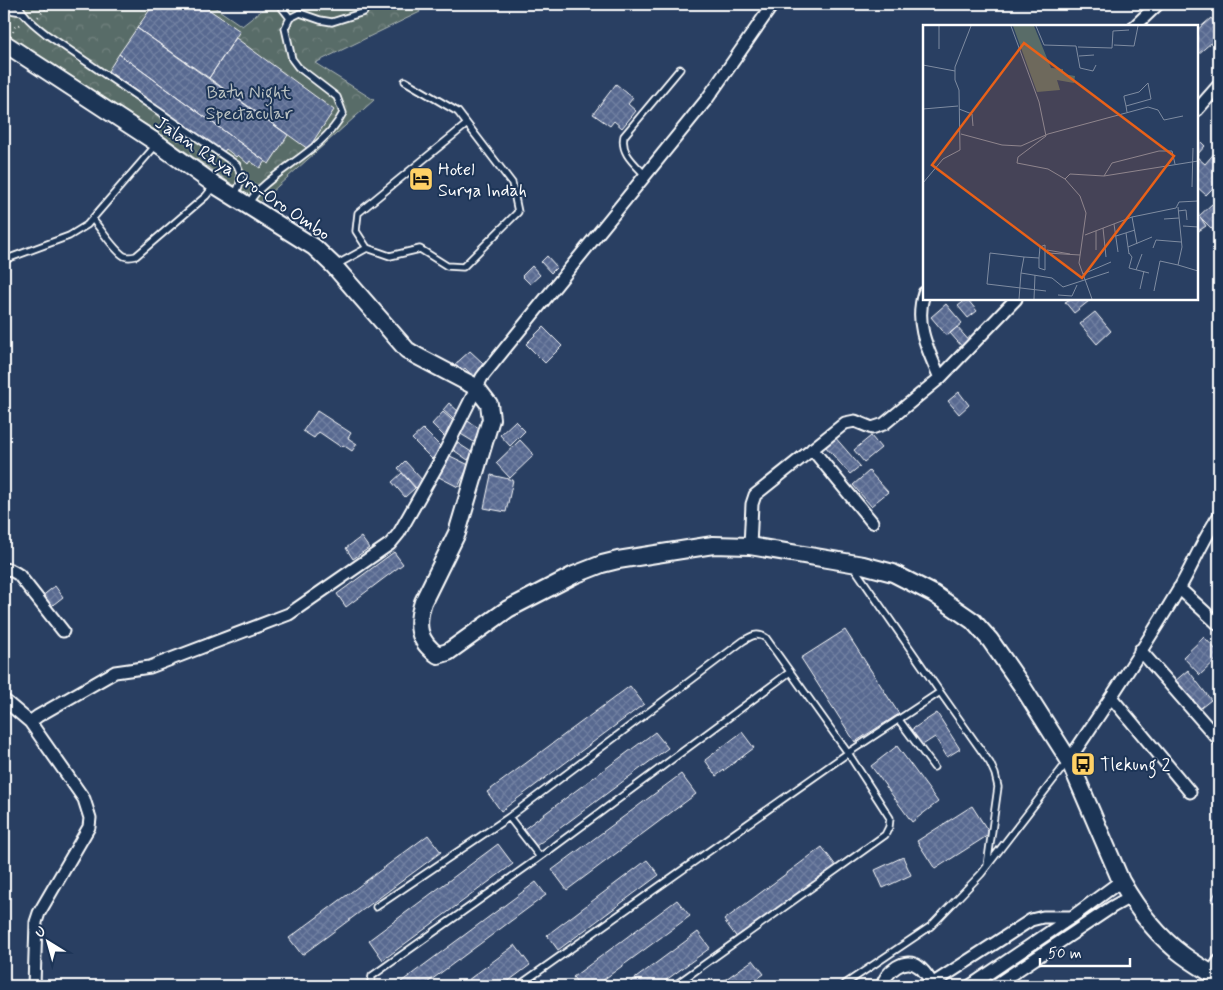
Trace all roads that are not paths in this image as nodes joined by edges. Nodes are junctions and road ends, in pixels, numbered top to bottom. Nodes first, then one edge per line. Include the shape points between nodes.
1 (18, 4) edge
2 (279, 4) edge
3 (774, 4) edge
4 (1158, 4) edge
5 (4, 9) edge
6 (22, 12) junction
7 (364, 12) dead end
8 (290, 18) junction
9 (1136, 25) edge
10 (4, 43) edge
11 (680, 69) dead end
12 (405, 81) dead end
13 (1219, 85) edge
14 (1198, 109) edge
15 (467, 124) junction
16 (157, 143) junction
17 (646, 176) junction
18 (215, 185) junction
19 (240, 201) junction
20 (93, 220) junction
21 (366, 248) junction
22 (4, 260) edge
23 (334, 266) junction
24 (923, 296) edge
25 (1015, 300) edge
26 (940, 378) junction
27 (476, 388) junction
28 (812, 449) junction
29 (1219, 516) edge
30 (872, 522) dead end
31 (750, 546) junction
32 (852, 564) junction
33 (4, 570) edge
34 (1179, 588) junction
35 (1219, 625) edge
36 (63, 631) dead end
37 (1140, 650) junction
38 (790, 672) junction
39 (940, 692) junction
40 (1111, 697) junction
41 (4, 700) edge
42 (899, 720) junction
43 (30, 722) junction
44 (1219, 740) edge
45 (848, 754) junction
46 (1069, 760) junction
47 (934, 767) dead end
48 (1190, 792) dead end
49 (509, 817) junction
50 (540, 857) junction
51 (987, 866) junction
52 (1121, 881) junction
53 (1130, 897) junction
54 (376, 907) dead end
55 (1072, 917) junction
56 (1217, 971) edge
57 (933, 985) edge
58 (34, 986) edge
59 (370, 986) edge
60 (518, 986) edge
61 (674, 986) edge
62 (842, 986) edge
63 (882, 986) edge
64 (970, 986) edge
65 (994, 986) edge

1 - 6 lane
2 - 8 lane
3 - 17 street
4 - 9 street
5 - 6 lane
6 - 19 lane via 46,34 238,165 242,177
7 - 8 lane via 332,22 300,13
8 - 19 lane via 285,28 292,59 337,97 343,113 337,125 305,155
10 - 16 main road, Jalan Raya Oro-Oro Ombo
11 - 17 lane via 624,136 624,151
12 - 15 lane via 458,112
13 - 14 street
15 - 21 lane via 358,213 356,231
15 - 21 lane via 512,183 518,212 463,267 447,266 420,248 390,256
16 - 18 main road, Jalan Raya Oro-Oro Ombo
16 - 20 lane
17 - 27 street
18 - 19 main road, Jalan Raya Oro-Oro Ombo
18 - 20 lane via 130,258 119,252
19 - 23 main road, Jalan Raya Oro-Oro Ombo via 314,247
20 - 22 lane via 69,236
21 - 23 lane
23 - 27 main road, Jalan Raya Oro-Oro Ombo via 407,350
24 - 26 street via 920,320
25 - 26 street
26 - 28 street via 884,424 872,428 850,421
27 - 31 main road, Jalan Raya Oro-Oro Ombo via 489,404 491,419 458,533 419,614 423,639 438,655 448,652 508,609 602,564 713,545
27 - 43 street via 441,459 390,544 289,614 150,667 115,672
28 - 30 street
28 - 31 street via 755,495
29 - 34 street
31 - 32 main road, Jalan Raya Oro-Oro Ombo
32 - 39 lane
32 - 46 main road, Jalan Raya Oro-Oro Ombo via 893,573 934,594 973,621 990,640
33 - 36 street via 19,575
34 - 35 street
34 - 37 street
37 - 40 street
37 - 44 street
38 - 45 lane
38 - 49 lane via 766,638 759,634 752,636
38 - 50 lane
39 - 42 lane
39 - 51 lane via 996,774 998,787
40 - 46 street
40 - 48 street
41 - 43 street
42 - 45 lane
42 - 47 lane
43 - 58 street via 84,799 90,818 89,827 39,913
45 - 60 lane
45 - 61 lane via 890,818 885,835
46 - 51 lane
46 - 52 main road, Jalan Raya Oro-Oro Ombo
49 - 50 lane
49 - 54 lane
50 - 59 lane via 372,976
51 - 62 lane via 931,926
52 - 53 main road, Jalan Raya Oro-Oro Ombo
52 - 55 street
53 - 56 main road, Jalan Raya Oro-Oro Ombo via 1150,925 1172,946 1194,963
53 - 65 street
55 - 57 street via 1043,916 1031,920
55 - 64 street
57 - 63 street via 920,967 909,964 893,968

